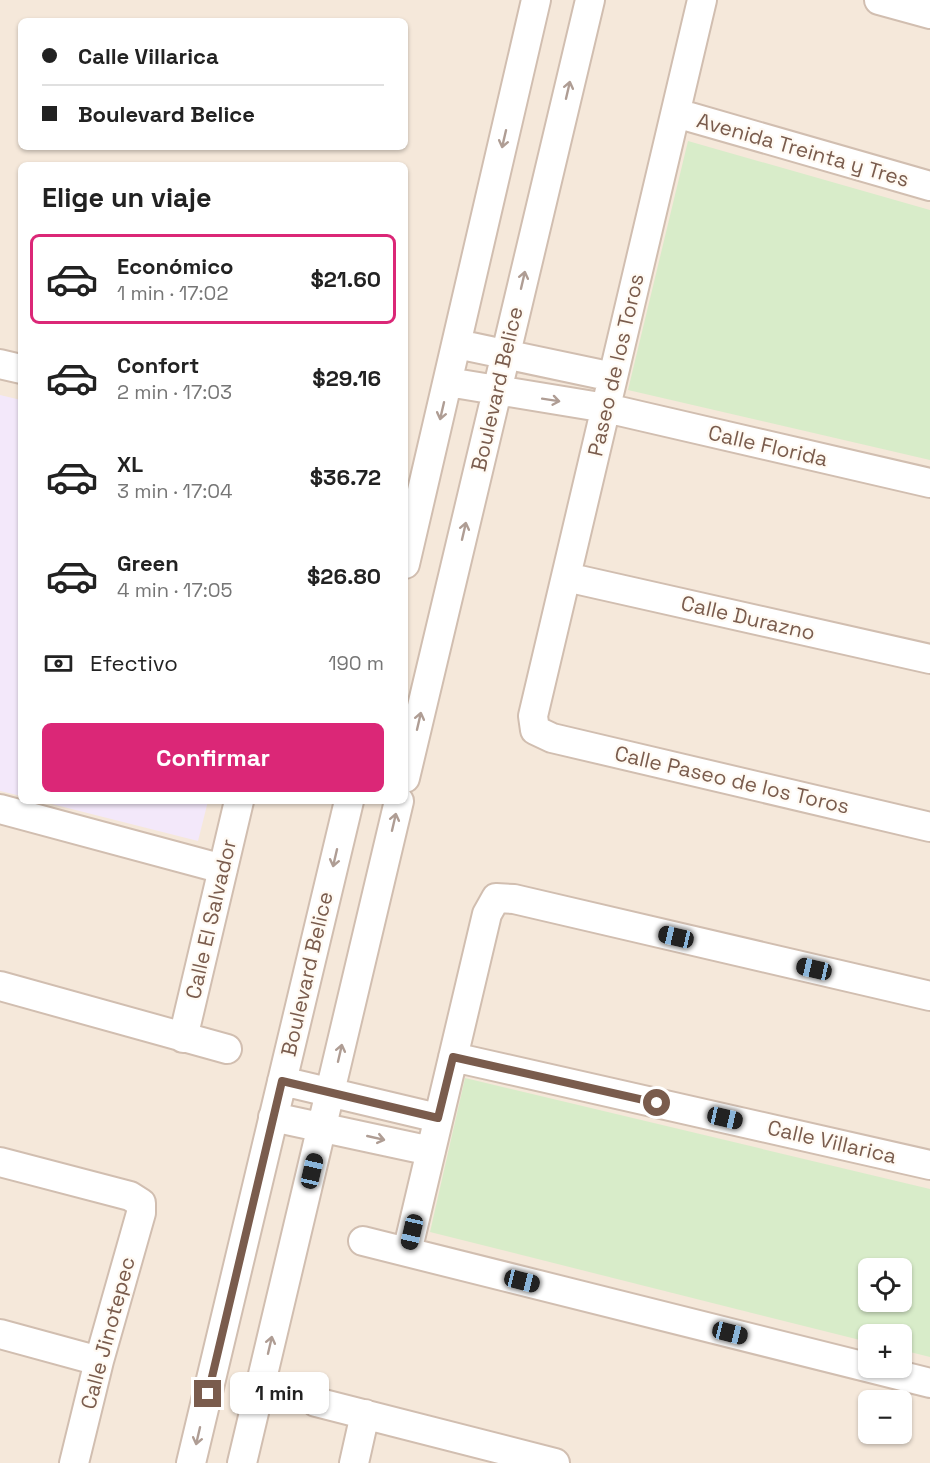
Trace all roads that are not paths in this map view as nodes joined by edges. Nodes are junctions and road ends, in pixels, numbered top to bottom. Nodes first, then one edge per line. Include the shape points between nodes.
1 (536, 0) edge
2 (590, 0) edge
3 (702, 0) edge
4 (879, 0) edge
5 (930, 14) edge
6 (676, 113) junction
7 (930, 186) edge
8 (457, 344) junction
9 (505, 356) junction
10 (0, 364) edge
11 (18, 368) edge
12 (613, 377) junction
13 (448, 382) junction
14 (497, 391) junction
15 (606, 408) junction
16 (930, 483) edge
17 (408, 551) edge
18 (566, 577) junction
19 (930, 659) edge
20 (535, 730) joint
21 (408, 765) edge
22 (238, 804) edge
23 (348, 804) edge
24 (398, 804) edge
25 (0, 809) edge
26 (930, 827) edge
27 (223, 869) junction
28 (0, 986) edge
29 (930, 996) edge
30 (183, 1038) junction
31 (226, 1049) dead end
32 (453, 1057) junction
33 (282, 1081) junction
34 (330, 1093) junction
35 (273, 1117) junction
36 (438, 1118) junction
37 (322, 1126) junction
38 (430, 1151) junction
39 (0, 1162) edge
40 (930, 1165) edge
41 (363, 1241) dead end
42 (407, 1252) junction
43 (0, 1334) edge
44 (99, 1361) junction
45 (930, 1383) edge
46 (316, 1402) dead end
47 (365, 1414) junction
48 (74, 1463) edge
49 (191, 1463) edge
50 (242, 1463) edge
51 (354, 1463) edge
52 (555, 1463) edge

1 -> 8 street
9 -> 2 street, Boulevard Belice
3 - 6 street, Paseo de los Toros
4 - 5 street
6 - 7 street, Avenida Treinta y Tres
6 - 12 street, Paseo de los Toros
8 - 9 street
8 - 13 street
9 - 12 street
9 - 14 street, Boulevard Belice
10 - 11 street
12 - 15 street, Paseo de los Toros
13 - 14 street, Calle Florida
13 -> 17 street
14 -> 15 street, Calle Florida
21 -> 14 street, Boulevard Belice
15 - 16 street, Calle Florida
15 - 18 street, Paseo de los Toros
18 - 19 street, Calle Durazno
18 - 20 street, Paseo de los Toros via 533,716
20 - 26 street, Calle Paseo de los Toros via 552,738
22 - 27 street, Calle El Salvador
23 -> 33 street, Boulevard Belice
34 -> 24 street
25 - 27 street
27 - 30 street, Calle El Salvador
28 - 30 street
29 - 32 street via 496,898 487,914
30 - 31 street
32 - 36 street
32 - 40 street, Calle Villarica
33 - 34 street
33 - 35 street, Boulevard Belice
34 - 36 street
34 - 37 street
35 - 37 street
35 -> 49 street, Boulevard Belice
36 - 38 street
37 -> 38 street
50 -> 37 street
38 - 42 street
39 - 44 street, Calle Jinotepec via 130,1196 141,1203
41 - 42 street
42 - 45 street
43 - 44 street
44 - 48 street, Calle Jinotepec
46 - 47 street
47 - 51 street
47 - 52 street

